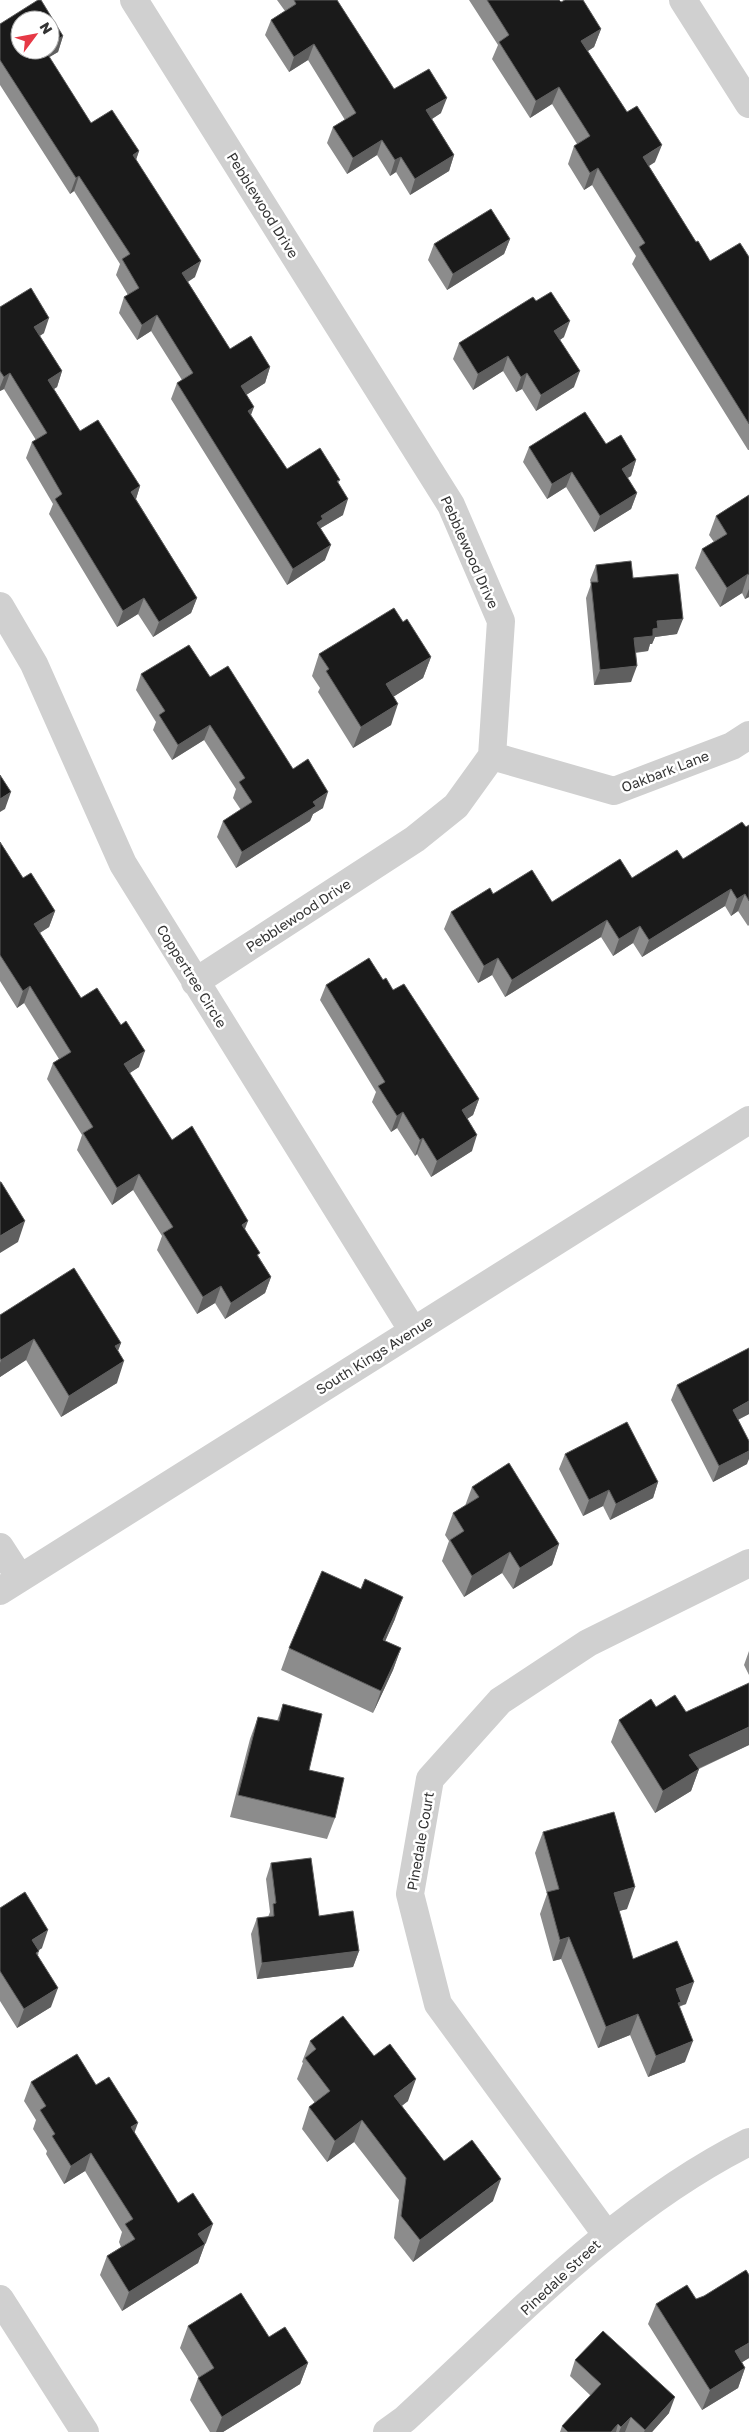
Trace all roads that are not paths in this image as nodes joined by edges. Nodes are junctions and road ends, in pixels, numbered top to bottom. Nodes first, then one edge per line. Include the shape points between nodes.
1 (134, 0) edge
2 (683, 0) edge
3 (749, 104) edge
4 (0, 606) edge
5 (749, 735) edge
6 (492, 756) junction
7 (195, 982) junction
8 (749, 1120) edge
9 (414, 1331) junction
10 (0, 1547) edge
11 (749, 1563) edge
12 (10, 1585) edge
13 (749, 2142) edge
14 (606, 2234) junction
15 (0, 2300) edge
16 (85, 2432) edge
17 (387, 2432) edge

1 - 6 street, Pebblewood Drive via 451,505 501,621
2 - 3 street
4 - 7 street, Coppertree Circle via 34,664 123,864
5 - 6 street, Oakbark Lane via 732,746 614,791
6 - 7 street, Pebblewood Drive via 456,806 415,839
7 - 9 street, Coppertree Circle
8 - 9 street, South Kings Avenue
9 - 12 street, South Kings Avenue
10 - 12 street
11 - 14 street, Pinedale Court via 588,1643 500,1701 430,1779 410,1894 438,2004
13 - 14 street, Pinedale Street via 715,2159
14 - 17 street, Pinedale Street
15 - 16 street

